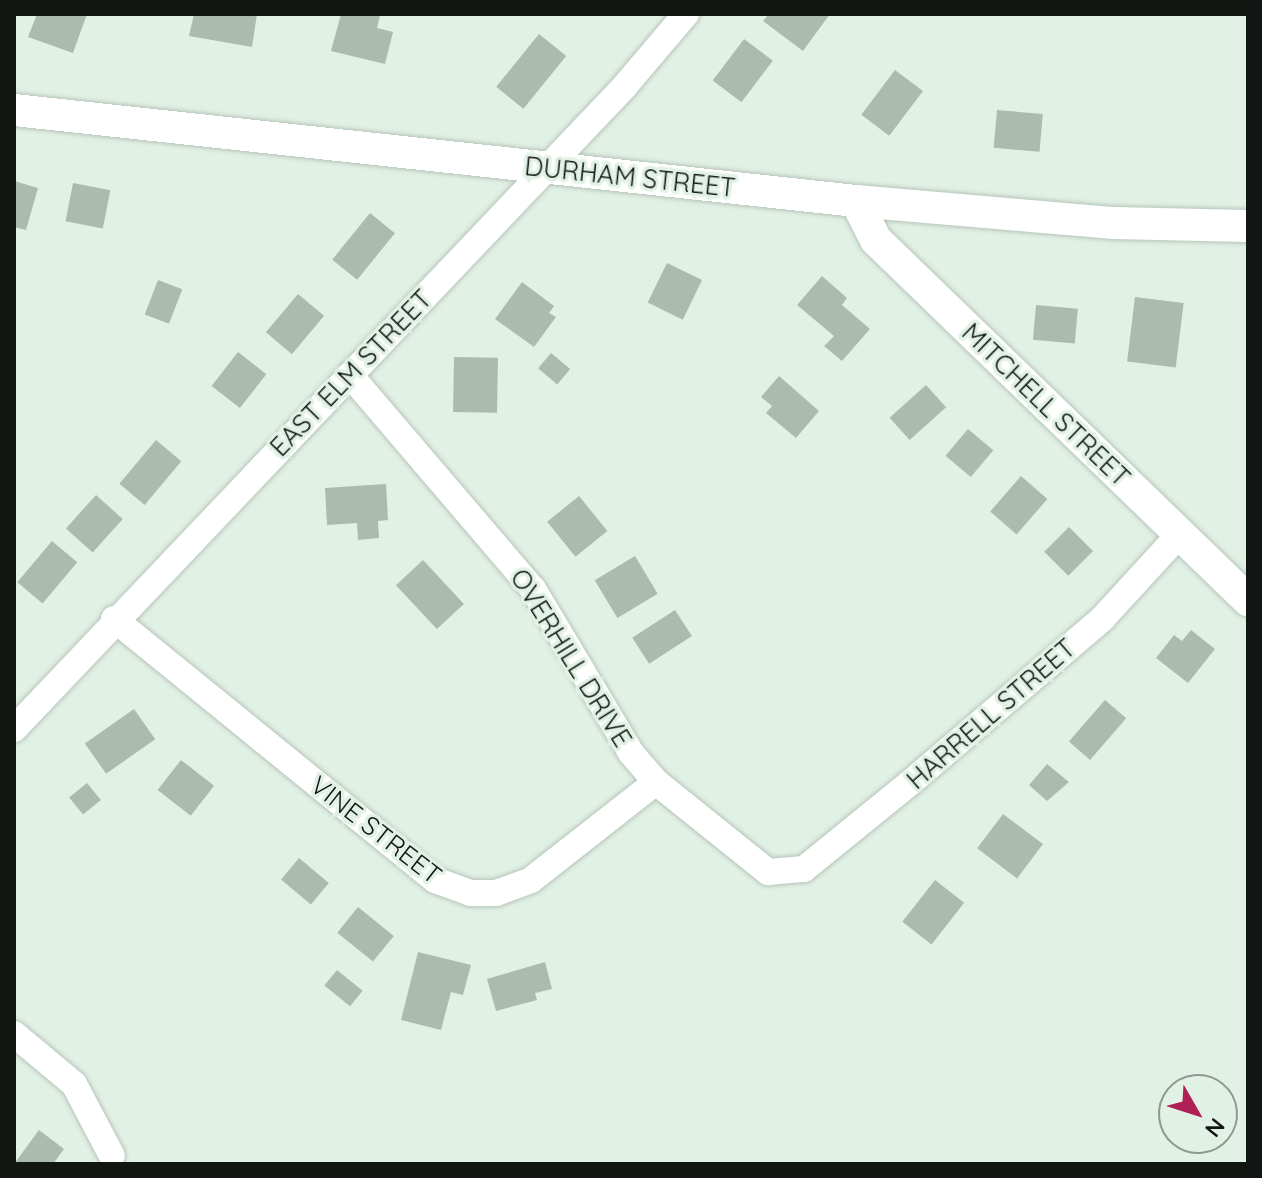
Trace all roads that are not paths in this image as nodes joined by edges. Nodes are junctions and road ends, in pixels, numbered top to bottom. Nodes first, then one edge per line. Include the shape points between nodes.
1 (686, 14) edge
2 (14, 110) edge
3 (547, 168) junction
4 (856, 201) junction
5 (1248, 226) edge
6 (350, 375) junction
7 (1180, 534) junction
8 (1248, 600) edge
9 (114, 619) junction
10 (14, 729) edge
11 (656, 782) junction
12 (786, 874) joint
13 (14, 1034) edge
14 (112, 1156) dead end

1 - 3 street, EAST ELM STREET
2 - 3 street, DURHAM STREET
3 - 4 street, DURHAM STREET
3 - 6 street, EAST ELM STREET
4 - 5 street, DURHAM STREET via 1114,223
4 - 7 street, MITCHELL STREET via 876,240
6 - 9 street, EAST ELM STREET
6 - 11 street, OVERHILL DRIVE via 533,589 609,721
7 - 8 street, MITCHELL STREET
7 - 12 street, HARRELL STREET via 1102,619 886,803 804,869
9 - 10 street, EAST ELM STREET
9 - 11 street, VINE STREET via 435,880 470,893 496,893 531,880
11 - 12 street, OVERHILL DRIVE via 754,864
13 - 14 street via 74,1084

